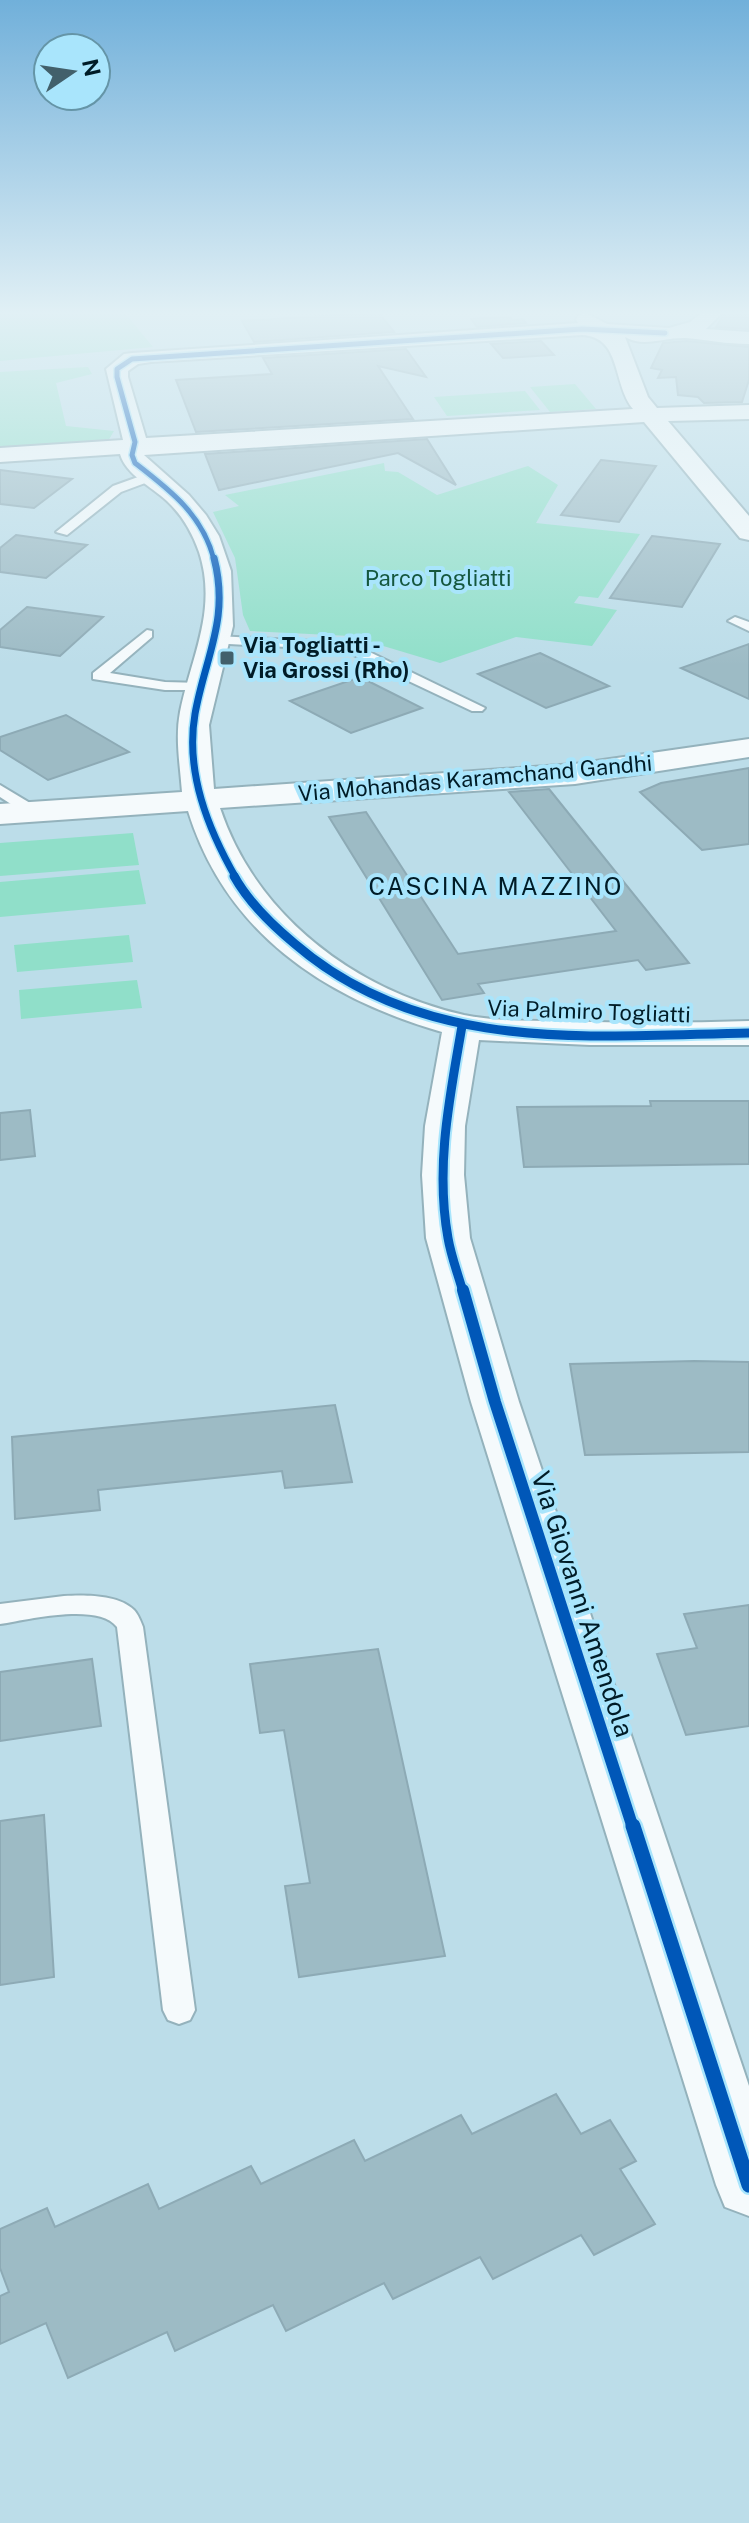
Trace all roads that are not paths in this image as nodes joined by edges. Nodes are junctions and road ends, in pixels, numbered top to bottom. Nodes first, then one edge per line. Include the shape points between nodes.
1 (132, 431) edge
2 (387, 431) edge
3 (662, 431) edge
4 (133, 447) junction
5 (0, 455) edge
6 (152, 476) junction
7 (62, 532) dead end
8 (749, 532) edge
9 (147, 634) dead end
10 (216, 640) junction
11 (201, 687) junction
12 (477, 708) dead end
13 (749, 748) edge
14 (0, 790) edge
15 (199, 800) junction
16 (34, 812) junction
17 (0, 814) edge
18 (462, 1026) junction
19 (749, 1033) edge
20 (0, 1614) edge
21 (179, 2010) dead end
22 (734, 2090) edge
23 (749, 2185) edge

1 - 4 street
2 - 4 street
3 - 8 street
4 - 5 street
4 - 6 street, Via Palmiro Togliatti via 135,463
6 - 7 lane via 117,489
6 - 10 street, Via Palmiro Togliatti via 188,508 209,542 220,586
9 - 11 lane via 98,676
10 - 11 street, Via Palmiro Togliatti
10 - 12 lane via 346,646
11 - 15 street, Via Palmiro Togliatti via 193,720
13 - 15 street, Via Mohandas Karamchand Gandhi via 575,774
14 - 16 lane
15 - 16 street, Via Mohandas Karamchand Gandhi
15 - 18 street, Via Palmiro Togliatti via 205,823 237,883 281,937 383,1000
16 - 17 street, Via Mohandas Karamchand Gandhi
18 - 19 street, Via Palmiro Togliatti via 579,1034
18 - 22 street, Via Giovanni Amendola via 445,1126 448,1238 495,1402
20 - 21 lane via 100,1606 124,1616 130,1627
22 - 23 street, Via Giovanni Amendola

